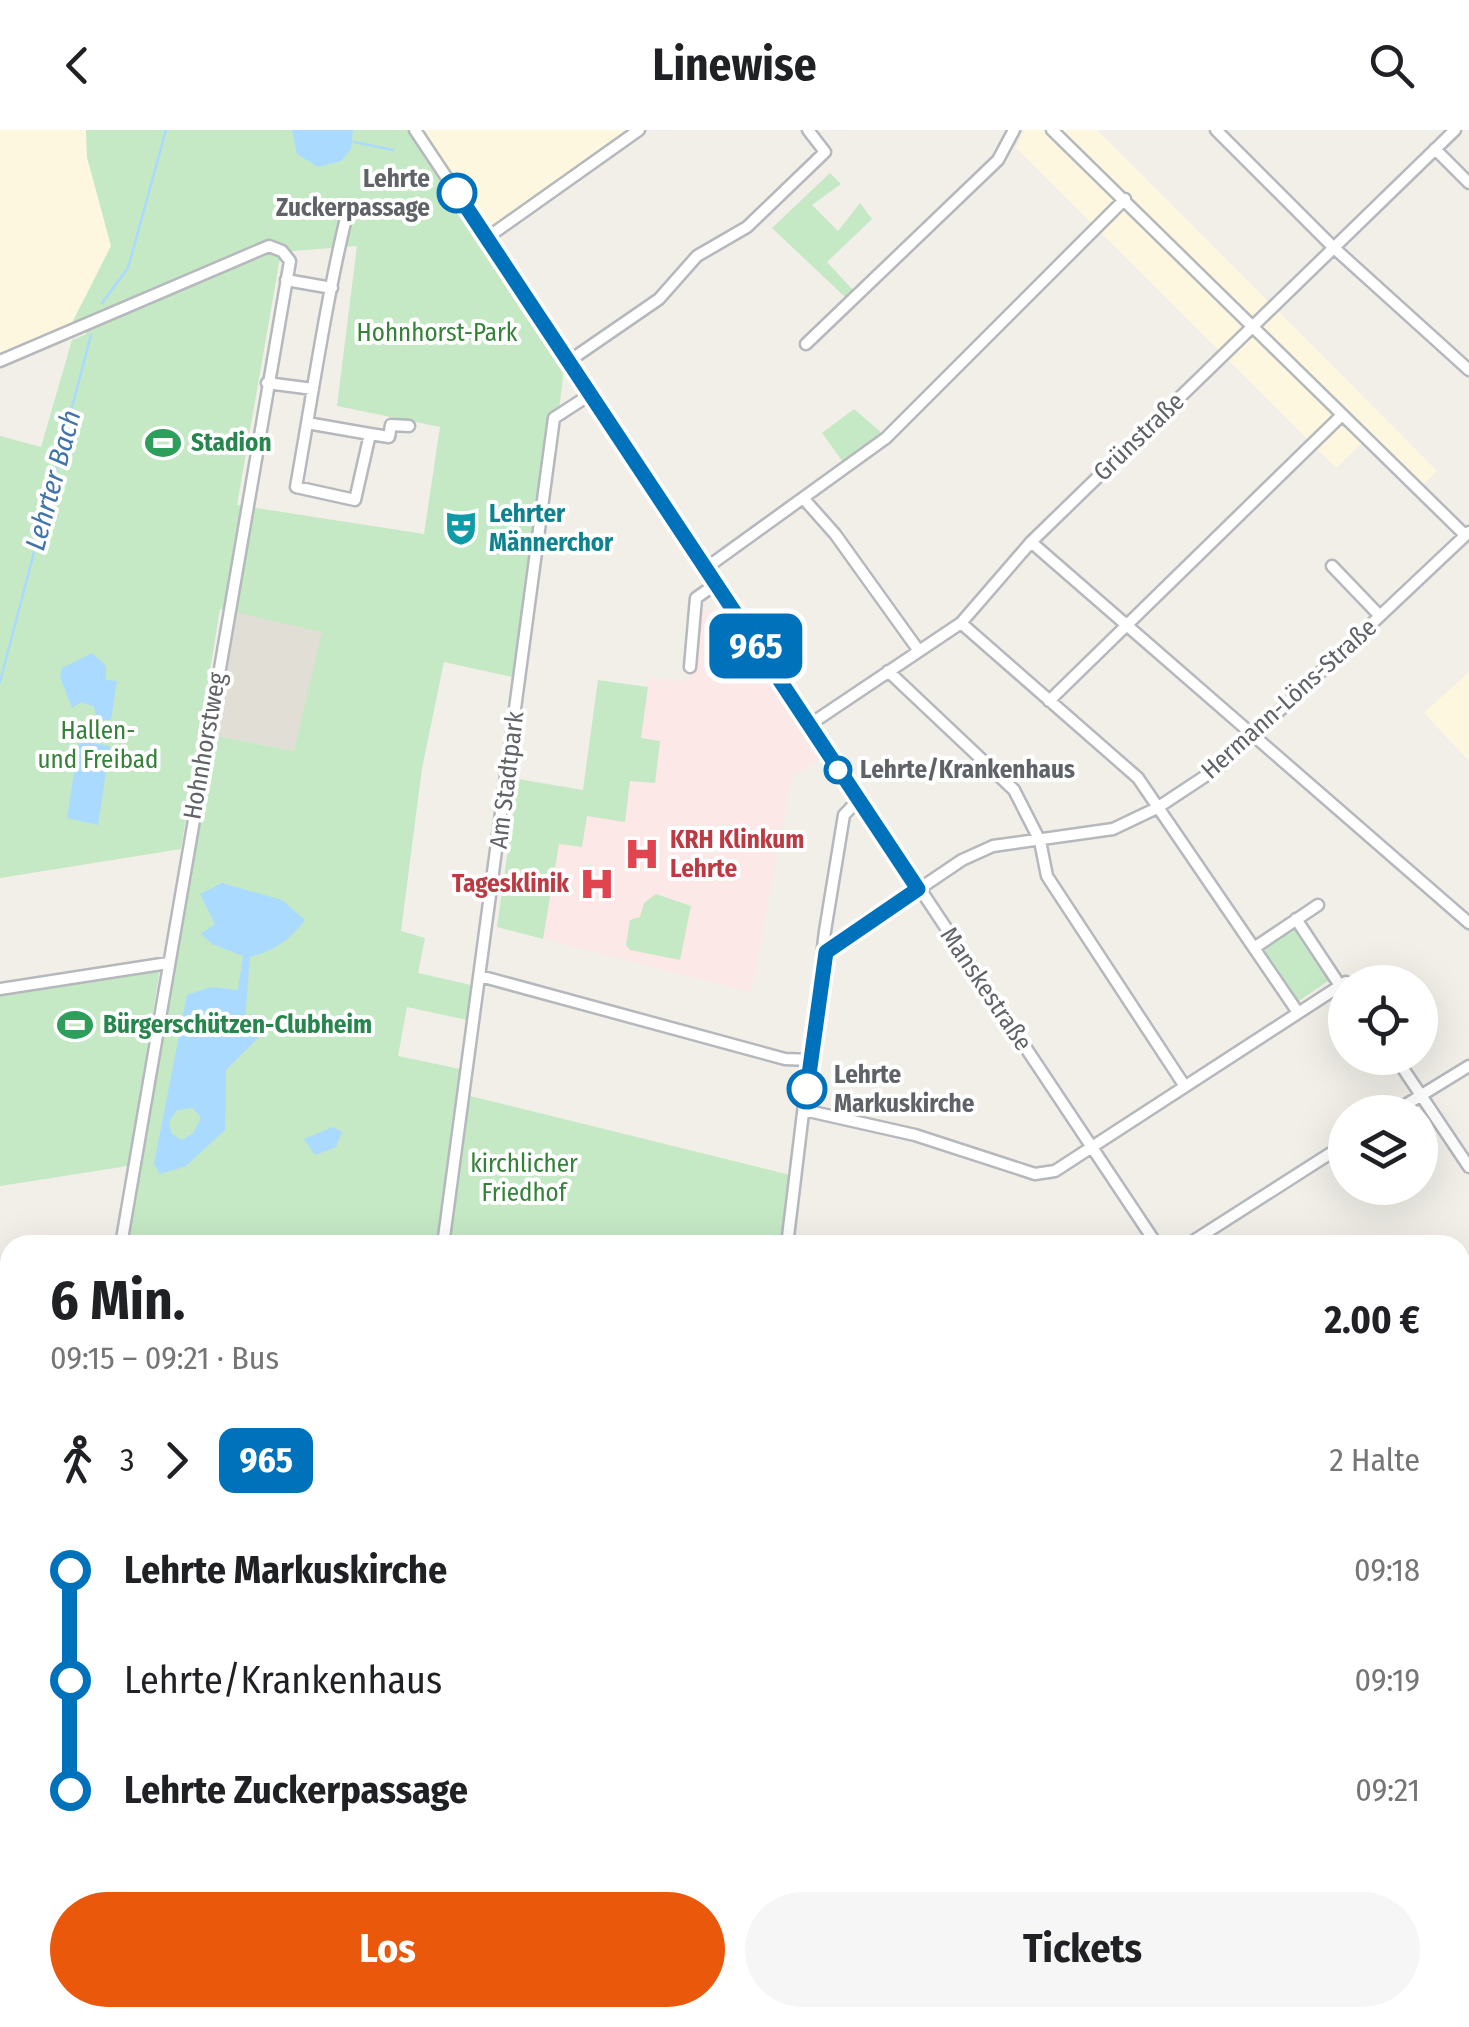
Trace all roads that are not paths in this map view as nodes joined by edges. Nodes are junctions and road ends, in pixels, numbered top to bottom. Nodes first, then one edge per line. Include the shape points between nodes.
1 (414, 130) edge
2 (639, 130) edge
3 (808, 130) edge
4 (1014, 130) edge
5 (1052, 130) edge
6 (1216, 130) edge
7 (1455, 130) edge
8 (1436, 148) junction
9 (1469, 183) edge
10 (1124, 200) junction
11 (346, 218) dead end
12 (488, 237) junction
13 (1333, 248) junction
14 (286, 280) junction
15 (332, 288) junction
16 (1252, 326) junction
17 (806, 344) dead end
18 (0, 361) edge
19 (569, 361) junction
20 (1469, 370) edge
21 (271, 384) junction
22 (314, 390) junction
23 (591, 394) junction
24 (1342, 415) junction
25 (308, 424) junction
26 (409, 426) dead end
27 (370, 434) junction
28 (804, 498) junction
29 (1467, 534) edge
30 (1031, 542) junction
31 (1332, 566) dead end
32 (706, 568) junction
33 (716, 584) junction
34 (1380, 616) junction
35 (961, 623) junction
36 (1124, 623) junction
37 (919, 651) junction
38 (690, 667) dead end
39 (888, 671) junction
40 (1050, 701) junction
41 (808, 725) junction
42 (1254, 736) junction
43 (858, 800) junction
44 (1157, 808) junction
45 (1040, 840) junction
46 (918, 889) junction
47 (1318, 905) dead end
48 (1296, 920) junction
49 (1469, 924) edge
50 (1254, 948) junction
51 (826, 952) junction
52 (168, 963) junction
53 (1330, 965) edge
54 (480, 976) junction
55 (0, 989) edge
56 (1328, 991) edge
57 (1296, 1010) junction
58 (810, 1060) junction
59 (1469, 1066) edge
60 (1184, 1085) junction
61 (1422, 1095) edge
62 (804, 1110) junction
63 (1438, 1122) edge
64 (1092, 1148) junction
65 (1328, 1155) edge
66 (1469, 1168) edge
67 (123, 1235) edge
68 (444, 1235) edge
69 (789, 1235) edge
70 (1150, 1235) edge
71 (1202, 1235) edge

1 - 12 street, Manskestraße
2 - 12 street
3 - 19 street via 825,152 747,227 698,256 659,300
4 - 17 street via 998,160
5 - 10 street
6 - 13 street
7 - 8 street, Grünstraße
8 - 9 street
8 - 13 street, Grünstraße
10 - 16 street
10 - 28 street via 886,438
11 - 15 street
12 - 19 street, Manskestraße
13 - 16 street, Grünstraße
13 - 20 street
14 - 15 street
14 - 18 street, Hohnhorstweg via 290,261 269,246
14 - 21 street, Hohnhorstweg
15 - 22 street
16 - 24 street
16 - 30 street, Grünstraße
19 - 23 street, Manskestraße
21 - 22 street
21 - 52 street, Hohnhorstweg
22 - 25 street
23 - 32 street, Manskestraße
23 - 54 street, Am Stadtpark via 554,418
24 - 29 street
24 - 36 street
25 - 27 street
25 - 27 street via 296,487 355,500
26 - 27 street via 391,425 389,437
28 - 32 street
28 - 37 street
29 - 34 street, Hermann-Löns-Straße
30 - 35 street, Grünstraße
30 - 36 street
31 - 34 street
32 - 33 street, Manskestraße
33 - 38 street via 696,598
33 - 41 street, Manskestraße
34 - 42 street, Hermann-Löns-Straße
35 - 37 street, Grünstraße
35 - 40 street
36 - 40 street
36 - 42 street
37 - 39 street, Grünstraße
39 - 41 street, Grünstraße
39 - 45 street via 998,772
40 - 44 street via 1138,778
41 - 43 street, Manskestraße
42 - 44 street, Hermann-Löns-Straße
42 - 49 street
43 - 46 street, Manskestraße
43 - 51 street via 844,815
44 - 45 street, Hermann-Löns-Straße via 1113,829
44 - 50 street
45 - 46 street, Hermann-Löns-Straße via 992,846
45 - 60 street via 1046,876
46 - 51 street, Hermann-Löns-Straße
46 - 64 street, Manskestraße
47 - 48 street
48 - 50 street
48 - 53 street
50 - 57 street
51 - 58 street
52 - 55 street
52 - 67 street, Hohnhorstweg
54 - 58 street via 785,1059
54 - 68 street, Am Stadtpark
56 - 57 street
57 - 60 street
58 - 62 street
59 - 61 street
60 - 64 street
62 - 64 street via 915,1135 1034,1174 1055,1171
62 - 69 street
63 - 66 street
64 - 70 street, Manskestraße
65 - 71 street

